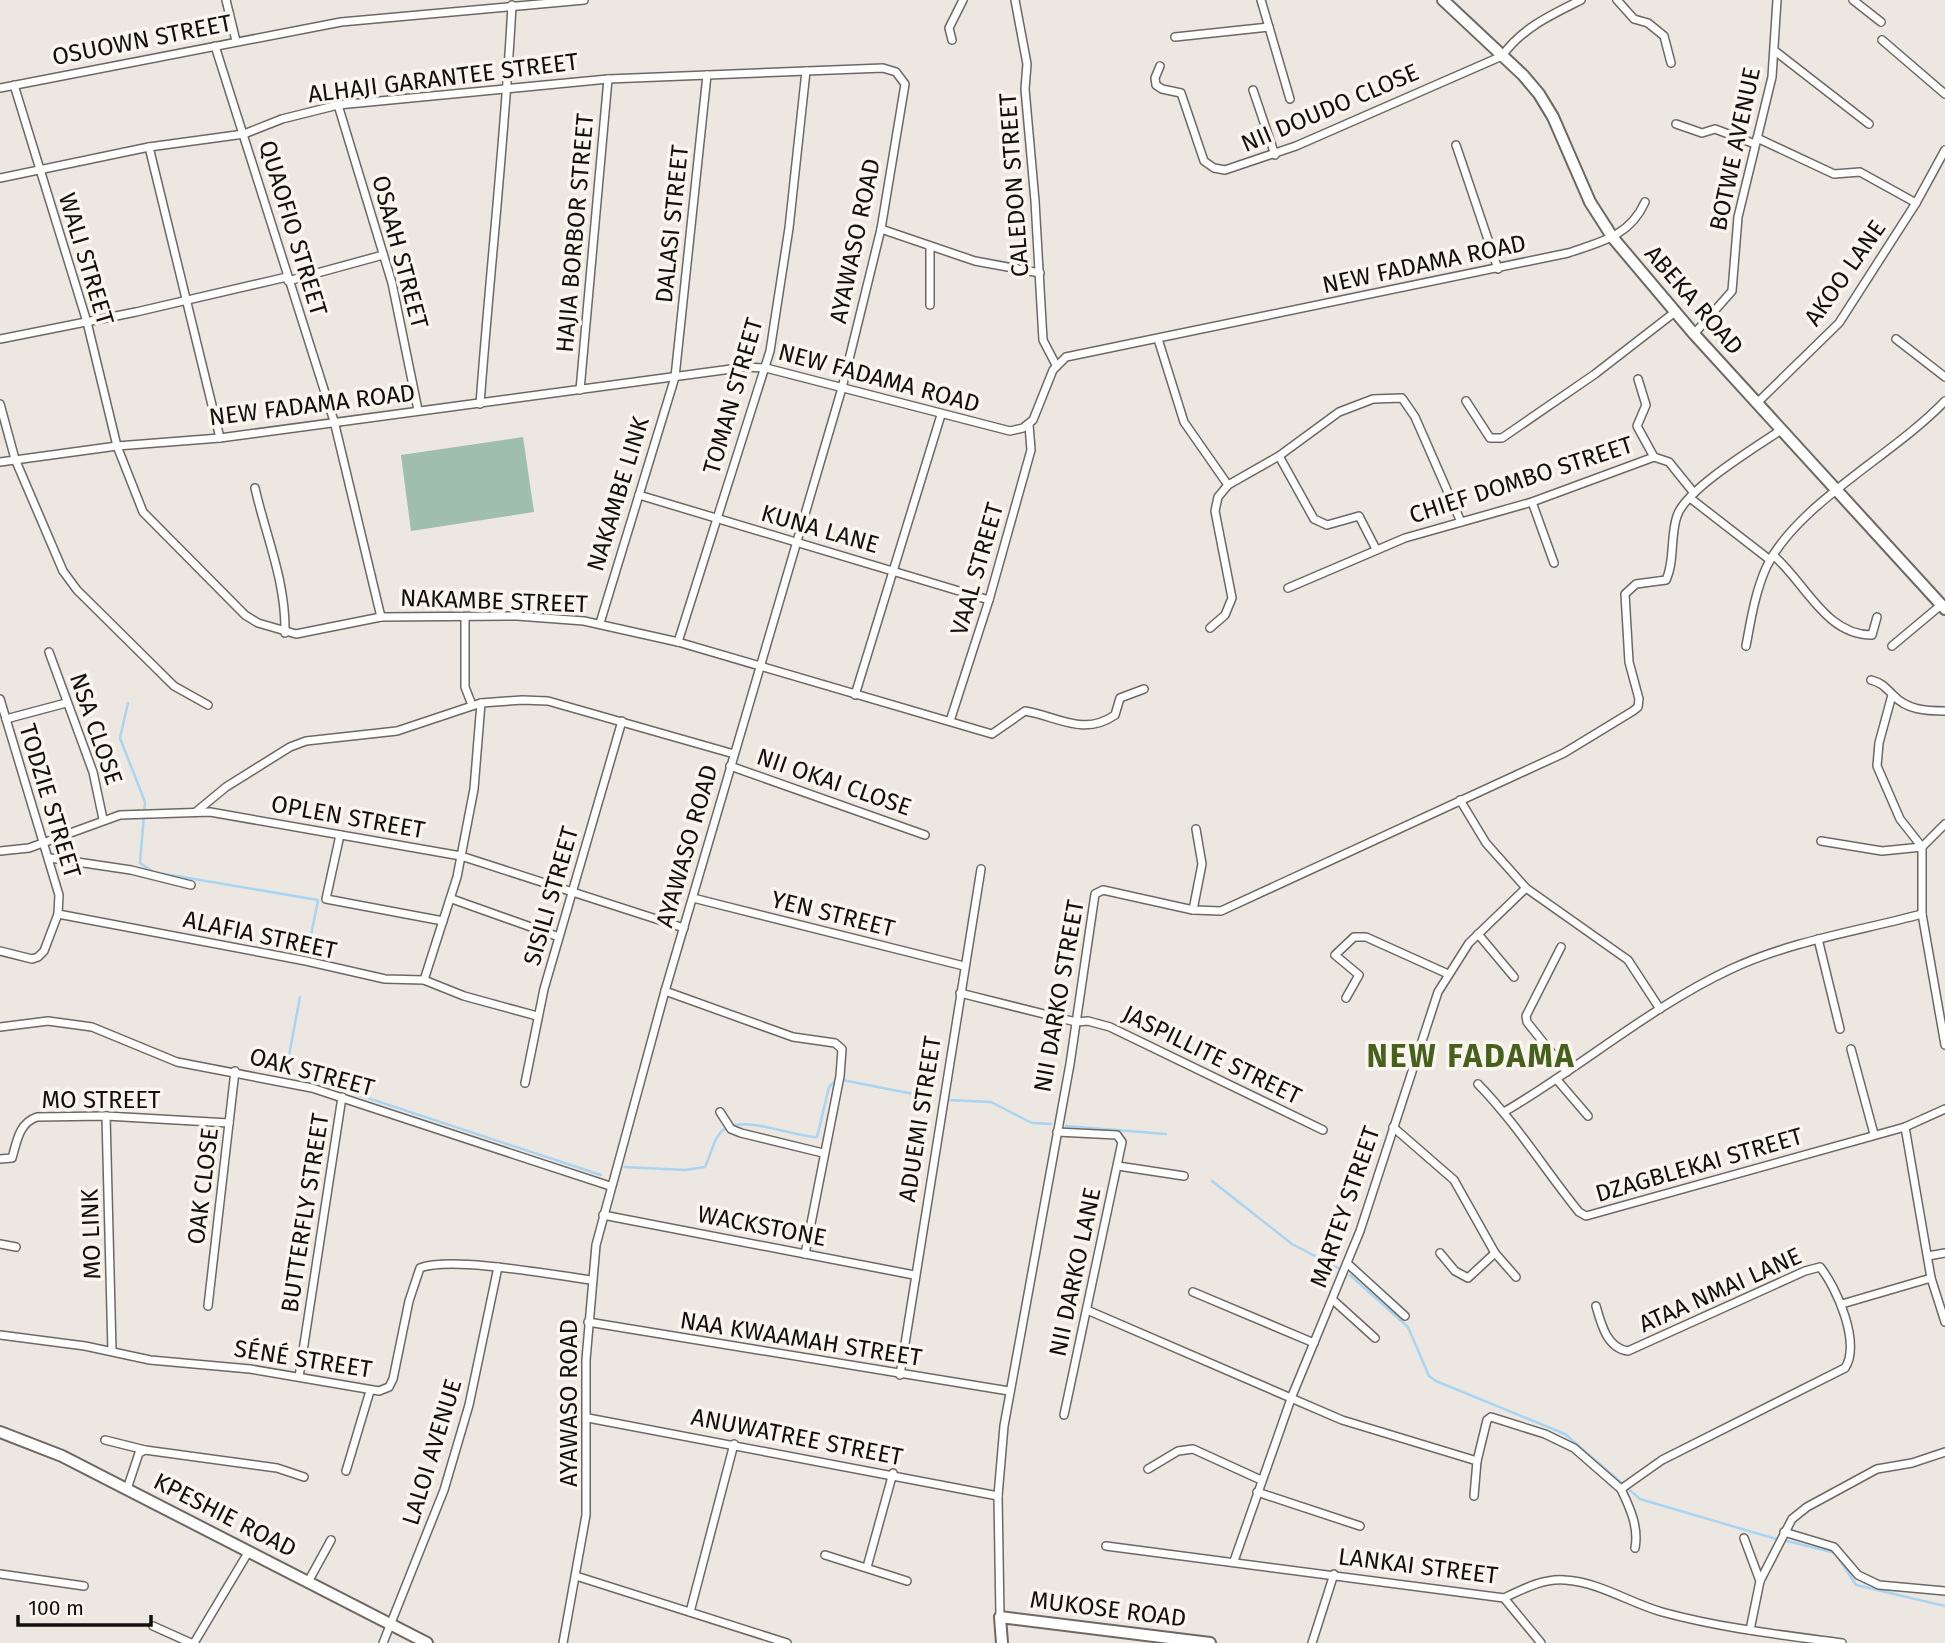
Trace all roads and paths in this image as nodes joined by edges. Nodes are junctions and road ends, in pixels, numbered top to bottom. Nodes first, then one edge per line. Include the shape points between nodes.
1 (226, 0) edge
2 (584, 0) edge
3 (963, 0) edge
4 (1014, 0) edge
5 (1261, 0) edge
6 (1443, 0) edge
7 (1581, 0) edge
8 (1617, 0) edge
9 (1777, 0) edge
10 (1853, 0) edge
11 (512, 5) junction
12 (1881, 22) dead end
13 (1269, 27) junction
14 (1175, 37) dead end
15 (953, 40) dead end
16 (1882, 40) dead end
17 (236, 41) junction
18 (215, 46) junction
19 (1774, 51) junction
20 (1502, 56) junction
21 (1671, 62) dead end
22 (1160, 66) dead end
23 (806, 71) junction
24 (896, 72) joint
25 (707, 75) junction
26 (608, 79) junction
27 (14, 85) junction
28 (508, 87) junction
29 (0, 88) edge
30 (1253, 90) dead end
31 (1945, 94) edge
32 (1290, 99) dead end
33 (338, 105) junction
34 (1676, 124) dead end
35 (1869, 124) dead end
36 (244, 134) junction
37 (1756, 141) junction
38 (1456, 145) dead end
39 (149, 147) junction
40 (1945, 150) edge
41 (1275, 155) junction
42 (38, 170) junction
43 (0, 178) edge
44 (1644, 202) dead end
45 (1916, 203) junction
46 (881, 229) junction
47 (1613, 238) junction
48 (930, 246) junction
49 (383, 256) junction
50 (1498, 269) junction
51 (1040, 273) junction
52 (287, 279) junction
53 (186, 301) junction
54 (930, 304) dead end
55 (1675, 312) junction
56 (88, 321) junction
57 (1694, 334) junction
58 (0, 339) edge
59 (1157, 339) junction
60 (1896, 339) dead end
61 (1055, 366) junction
62 (766, 368) junction
63 (675, 377) junction
64 (1945, 377) edge
65 (1638, 379) dead end
66 (842, 388) junction
67 (580, 390) junction
68 (1466, 401) dead end
69 (1945, 401) edge
70 (1757, 403) junction
71 (0, 404) edge
72 (480, 404) junction
73 (418, 410) junction
74 (941, 415) junction
75 (334, 421) junction
76 (1029, 425) junction
77 (1781, 430) junction
78 (220, 438) junction
79 (117, 446) junction
80 (1279, 456) junction
81 (1654, 457) junction
82 (15, 459) junction
83 (0, 462) edge
84 (1228, 485) junction
85 (255, 488) dead end
86 (1838, 490) junction
87 (639, 495) junction
88 (1692, 496) junction
89 (1532, 502) junction
90 (718, 519) junction
91 (1461, 522) junction
92 (797, 542) junction
93 (1376, 549) junction
94 (1772, 557) junction
95 (1554, 563) dead end
96 (893, 570) junction
97 (1288, 588) dead end
98 (989, 600) junction
99 (1943, 607) edge
100 (381, 617) junction
101 (465, 617) junction
102 (1877, 617) dead end
103 (600, 623) junction
104 (1210, 628) dead end
105 (285, 633) junction
106 (678, 642) junction
107 (1746, 646) dead end
108 (1892, 646) dead end
109 (49, 652) dead end
110 (759, 668) junction
111 (1871, 680) dead end
112 (1144, 689) dead end
113 (855, 695) junction
114 (1892, 695) junction
115 (0, 699) edge
116 (66, 703) junction
117 (481, 703) junction
118 (208, 705) dead end
119 (472, 705) junction
120 (1945, 711) edge
121 (6, 719) junction
122 (622, 721) junction
123 (950, 721) junction
124 (734, 754) junction
125 (730, 766) junction
126 (1460, 800) junction
127 (197, 811) junction
128 (103, 819) junction
129 (1945, 824) edge
130 (1196, 828) dead end
131 (340, 835) junction
132 (925, 835) dead end
133 (1821, 841) dead end
134 (45, 843) junction
135 (1922, 847) junction
136 (0, 851) edge
137 (461, 856) junction
138 (50, 858) junction
139 (981, 869) dead end
140 (191, 885) dead end
141 (1526, 888) junction
142 (573, 890) junction
143 (693, 898) junction
144 (452, 899) junction
145 (1193, 910) junction
146 (58, 914) junction
147 (1922, 914) junction
148 (443, 921) junction
149 (684, 928) junction
150 (1478, 934) junction
151 (559, 937) junction
152 (1818, 939) junction
153 (1562, 947) dead end
154 (0, 951) edge
155 (964, 966) junction
156 (1448, 974) junction
157 (1514, 977) dead end
158 (424, 980) junction
159 (665, 991) junction
160 (960, 993) junction
161 (1346, 998) dead end
162 (1661, 1009) junction
163 (537, 1016) junction
164 (1076, 1022) junction
165 (0, 1027) edge
166 (1840, 1029) dead end
167 (1945, 1045) edge
168 (1851, 1049) dead end
169 (235, 1071) junction
170 (1567, 1072) junction
171 (1558, 1081) junction
172 (525, 1083) dead end
173 (1478, 1084) dead end
174 (342, 1097) junction
175 (1945, 1109) edge
176 (720, 1112) dead end
177 (1504, 1112) junction
178 (106, 1116) junction
179 (1588, 1116) dead end
180 (229, 1123) junction
181 (1393, 1126) junction
182 (1905, 1127) junction
183 (1057, 1130) junction
184 (1323, 1130) dead end
185 (1874, 1135) junction
186 (823, 1153) junction
187 (0, 1159) edge
188 (1118, 1166) junction
189 (1184, 1176) dead end
190 (610, 1186) junction
191 (603, 1215) junction
192 (0, 1244) edge
193 (16, 1247) dead end
194 (1440, 1253) dead end
195 (1495, 1253) junction
196 (1945, 1253) edge
197 (805, 1254) junction
198 (1928, 1256) junction
199 (1348, 1263) junction
200 (498, 1267) junction
201 (914, 1275) junction
202 (1516, 1277) dead end
203 (1931, 1278) junction
204 (591, 1280) junction
205 (1193, 1292) dead end
206 (1333, 1300) junction
207 (1842, 1304) junction
208 (208, 1306) dead end
209 (1596, 1307) dead end
210 (1087, 1310) junction
211 (1405, 1316) dead end
212 (587, 1322) junction
213 (1945, 1322) edge
214 (0, 1335) edge
215 (1375, 1338) dead end
216 (1314, 1343) junction
217 (112, 1351) junction
218 (900, 1375) junction
219 (299, 1377) junction
220 (370, 1391) junction
221 (1009, 1391) junction
222 (1292, 1396) junction
223 (1064, 1415) dead end
224 (588, 1418) junction
225 (0, 1432) edge
226 (105, 1440) dead end
227 (734, 1444) junction
228 (145, 1450) junction
229 (1945, 1452) edge
230 (1477, 1461) junction
231 (1148, 1469) dead end
232 (346, 1471) dead end
233 (893, 1474) junction
234 (304, 1477) dead end
235 (1261, 1480) junction
236 (127, 1489) junction
237 (1622, 1489) junction
238 (1257, 1492) junction
239 (998, 1496) junction
240 (1474, 1496) dead end
241 (1360, 1527) dead end
242 (1784, 1532) junction
243 (1744, 1538) dead end
244 (331, 1541) dead end
245 (1106, 1546) dead end
246 (1635, 1548) dead end
247 (249, 1551) junction
248 (825, 1555) dead end
249 (1234, 1561) junction
250 (867, 1567) junction
251 (0, 1574) edge
252 (1334, 1574) junction
253 (576, 1576) junction
254 (907, 1581) dead end
255 (1760, 1581) junction
256 (308, 1582) junction
257 (84, 1586) dead end
258 (1945, 1591) edge
259 (1504, 1598) junction
260 (690, 1612) junction
261 (1000, 1617) junction
262 (391, 1625) junction
263 (153, 1626) dead end
264 (1750, 1630) junction
265 (1138, 1639) edge
266 (1195, 1642) edge
267 (192, 1643) edge
268 (383, 1643) edge
269 (427, 1643) edge
270 (563, 1643) edge
271 (787, 1643) edge
272 (1002, 1643) edge
273 (1210, 1643) edge
274 (1312, 1643) edge
275 (1541, 1643) edge
276 (1842, 1643) edge

1 - 17 street
2 - 11 street, OSUOWN STREET
3 - 15 street via 949,28
4 - 51 street, CALEDON STREET via 1027,64 1025,89
5 - 13 street
6 - 20 street, ABEKA ROAD
7 - 20 street via 1537,22
8 - 21 street via 1634,19 1664,36
9 - 19 street, BOTWE AVENUE
10 - 12 street
11 - 17 street, OSUOWN STREET via 341,22
11 - 28 street
13 - 14 street
13 - 32 street
16 - 31 street
17 - 18 street, OSUOWN STREET
18 - 27 street, OSUOWN STREET
18 - 36 street, QUAOFIO STREET
19 - 35 street
19 - 37 street, BOTWE AVENUE
20 - 41 street, NII DOUDO CLOSE
20 - 47 street, ABEKA ROAD via 1523,75 1553,117 1590,202
22 - 41 street, NII DOUDO CLOSE via 1156,85 1181,93 1204,161 1213,168 1224,170
23 - 24 street, ALHAJI GARANTEE STREET via 883,68
23 - 25 street, ALHAJI GARANTEE STREET
23 - 62 street, TOMAN STREET via 781,286
24 - 46 street, AYAWASO ROAD via 905,84
25 - 26 street, ALHAJI GARANTEE STREET
25 - 63 street, DALASI STREET
26 - 28 street, ALHAJI GARANTEE STREET
26 - 67 street, HAJIA BORBOR STREET
27 - 29 street, OSUOWN STREET
27 - 42 street, WALI STREET
28 - 33 street, ALHAJI GARANTEE STREET
28 - 72 street
30 - 41 street
33 - 36 street, ALHAJI GARANTEE STREET
33 - 49 street, OSAAH STREET
34 - 37 street
36 - 39 street, ALHAJI GARANTEE STREET
36 - 52 street, QUAOFIO STREET
37 - 45 street via 1834,174 1860,172
37 - 57 street, BOTWE AVENUE via 1738,217 1732,291
38 - 50 street
39 - 42 street, ALHAJI GARANTEE STREET
39 - 53 street
40 - 45 street, AKOO LANE
42 - 43 street, ALHAJI GARANTEE STREET
42 - 56 street, WALI STREET
44 - 47 street via 1637,218
45 - 70 street, AKOO LANE via 1839,323
46 - 48 street
46 - 66 street, AYAWASO ROAD
47 - 50 street, NEW FADAMA ROAD
47 - 55 street, ABEKA ROAD
48 - 51 street via 1002,268
48 - 54 street
49 - 52 street
49 - 73 street, OSAAH STREET
50 - 59 street, NEW FADAMA ROAD
51 - 61 street, CALEDON STREET via 1042,340
52 - 53 street
52 - 75 street, QUAOFIO STREET
53 - 56 street
53 - 78 street
55 - 57 street, ABEKA ROAD
55 - 68 street via 1502,438 1490,438
56 - 58 street
56 - 79 street, WALI STREET
57 - 70 street, ABEKA ROAD
59 - 61 street, NEW FADAMA ROAD via 1072,355
59 - 84 street via 1184,422
60 - 64 street
61 - 76 street
62 - 63 street, NEW FADAMA ROAD
62 - 66 street, NEW FADAMA ROAD
62 - 90 street, TOMAN STREET
63 - 67 street, NEW FADAMA ROAD
63 - 87 street, NAKAMBE LINK
65 - 81 street via 1646,405 1637,426
66 - 74 street, NEW FADAMA ROAD
66 - 92 street, AYAWASO ROAD
67 - 72 street, NEW FADAMA ROAD
69 - 86 street via 1903,442
70 - 77 street, ABEKA ROAD
71 - 82 street
72 - 73 street, NEW FADAMA ROAD
73 - 75 street, NEW FADAMA ROAD
74 - 76 street, NEW FADAMA ROAD via 1010,431
74 - 96 street
75 - 78 street, NEW FADAMA ROAD
75 - 100 street, QUAOFIO STREET
76 - 98 street, VAAL STREET via 1031,450
77 - 86 street, ABEKA ROAD
77 - 88 street
78 - 79 street, NEW FADAMA ROAD
79 - 82 street, NEW FADAMA ROAD
79 - 105 street, NAKAMBE STREET via 151,524 245,615
80 - 84 street
80 - 91 street via 1345,409 1373,398 1402,398 1415,416
80 - 93 street via 1314,519 1327,525 1359,516
81 - 88 street, CHIEF DOMBO STREET via 1669,462
81 - 89 street, CHIEF DOMBO STREET
82 - 83 street, NEW FADAMA ROAD
82 - 118 street via 48,542 77,590 174,686
84 - 104 street via 1218,497 1215,511 1232,598 1225,615
85 - 105 street via 284,597
86 - 94 street via 1794,528
86 - 99 street, ABEKA ROAD
87 - 90 street, KUNA LANE
87 - 103 street, NAKAMBE LINK
88 - 94 street, CHIEF DOMBO STREET
88 - 126 street, NII DARKO STREET via 1677,515 1666,580 1636,584 1625,594 1629,662 1638,707 1564,752
89 - 91 street, CHIEF DOMBO STREET
89 - 95 street
90 - 92 street, KUNA LANE
90 - 106 street, TOMAN STREET
91 - 93 street, CHIEF DOMBO STREET
92 - 96 street, KUNA LANE
92 - 110 street, AYAWASO ROAD
93 - 97 street, CHIEF DOMBO STREET
94 - 102 street, CHIEF DOMBO STREET via 1789,569 1830,619 1844,629 1872,635
94 - 107 street via 1758,588
96 - 98 street, KUNA LANE
96 - 113 street
98 - 123 street, VAAL STREET
99 - 108 street
100 - 101 street, NAKAMBE STREET
100 - 105 street, NAKAMBE STREET via 306,634
101 - 103 street, NAKAMBE STREET
101 - 119 street via 465,687
103 - 106 street, NAKAMBE STREET
106 - 110 street, NAKAMBE STREET
109 - 116 street, NSA CLOSE
110 - 113 street, NAKAMBE STREET
110 - 124 street, AYAWASO ROAD
111 - 114 street via 1882,683
112 - 123 street, NAKAMBE STREET via 1120,698 1113,717 1087,726 1025,711 996,734
113 - 123 street, NAKAMBE STREET
114 - 120 street via 1914,709
114 - 135 street via 1877,766 1900,819
115 - 121 street, TODZIE STREET
116 - 121 street
116 - 128 street, NSA CLOSE via 93,772
117 - 119 street
117 - 122 street via 548,701
117 - 137 street via 474,789
119 - 127 street via 397,731 298,743 226,786
121 - 134 street, TODZIE STREET
122 - 124 street
122 - 142 street, SISILI STREET
124 - 125 street, AYAWASO ROAD
125 - 132 street, NII OKAI CLOSE
125 - 143 street, AYAWASO ROAD
126 - 141 street via 1486,843
126 - 145 street, NII DARKO STREET via 1221,912
127 - 128 street, OPLEN STREET
127 - 131 street, OPLEN STREET
128 - 134 street, OPLEN STREET
129 - 135 street
130 - 145 street via 1202,864
131 - 137 street, OPLEN STREET
131 - 148 street via 326,896 329,901
133 - 135 street via 1882,851
134 - 136 street, OPLEN STREET
134 - 138 street, TODZIE STREET
135 - 147 street
137 - 142 street, OPLEN STREET
137 - 144 street
138 - 140 street
138 - 146 street, TODZIE STREET via 59,895
139 - 155 street, ADUEMI STREET
141 - 150 street, MARTEY STREET
141 - 162 street via 1628,960
142 - 149 street, OPLEN STREET
142 - 151 street, SISILI STREET
143 - 149 street, AYAWASO ROAD
143 - 155 street, YEN STREET
144 - 148 street
144 - 151 street
145 - 164 street, NII DARKO STREET via 1103,890 1095,894
146 - 154 street via 38,957
146 - 158 street, ALAFIA STREET via 345,972
147 - 152 street
147 - 167 street
148 - 158 street
149 - 159 street, AYAWASO ROAD
150 - 156 street, MARTEY STREET
150 - 157 street
151 - 163 street, SISILI STREET
152 - 162 street via 1732,969
152 - 166 street
153 - 170 street via 1526,1016
155 - 160 street, ADUEMI STREET
156 - 161 street via 1366,937 1354,937 1335,955 1359,975
156 - 181 street, MARTEY STREET via 1429,1013
158 - 163 street, ALAFIA STREET
159 - 186 street via 793,1037 835,1043 842,1052
159 - 190 street, AYAWASO ROAD
160 - 164 street, JASPILLITE STREET
160 - 201 street, ADUEMI STREET
162 - 170 street
163 - 172 street, SISILI STREET
164 - 183 street, NII DARKO STREET
164 - 184 street, JASPILLITE STREET via 1099,1023
165 - 169 street, OAK STREET via 74,1023 177,1062
168 - 185 street
169 - 174 street, OAK STREET
169 - 180 street, OAK CLOSE
170 - 171 street
171 - 177 street
171 - 179 street
173 - 177 street, DZAGBLEKAI STREET
174 - 190 street, OAK STREET
174 - 219 street, BUTTERFLY STREET
175 - 182 street, DZAGBLEKAI STREET
176 - 186 street via 741,1133
177 - 185 street, DZAGBLEKAI STREET via 1586,1216
178 - 180 street, MO STREET
178 - 187 street, MO STREET via 27,1120 12,1158
178 - 217 street, MO LINK
180 - 208 street, OAK CLOSE
181 - 195 street via 1454,1180
181 - 199 street, MARTEY STREET
182 - 185 street, DZAGBLEKAI STREET
182 - 198 street
183 - 188 street, NII DARKO LANE via 1117,1135
183 - 221 street, NII DARKO STREET
186 - 197 street
188 - 189 street
188 - 210 street, NII DARKO LANE
190 - 191 street, AYAWASO ROAD
191 - 197 street, WACKSTONE
191 - 204 street, AYAWASO ROAD
192 - 193 street
194 - 195 street via 1468,1278
195 - 202 street
196 - 198 street
197 - 201 street, WACKSTONE
198 - 203 street
199 - 206 street, MARTEY STREET
199 - 211 street
200 - 204 street, SÉNÉ STREET
200 - 220 street, SÉNÉ STREET via 420,1268 393,1379 385,1390
200 - 262 street, LALOI AVENUE via 469,1405 444,1490
201 - 218 street, ADUEMI STREET
203 - 207 street
203 - 213 street
204 - 212 street, AYAWASO ROAD
205 - 216 street
206 - 215 street
206 - 216 street, MARTEY STREET
207 - 209 street, ATAA NMAI LANE via 1820,1268 1805,1271 1628,1351 1606,1336
207 - 237 street, ATAA NMAI LANE via 1851,1353 1845,1368 1662,1460
210 - 222 street
210 - 223 street, NII DARKO LANE
212 - 218 street, NAA KWAAMAH STREET
212 - 224 street, AYAWASO ROAD
214 - 217 street, SÉNÉ STREET
216 - 222 street, MARTEY STREET
217 - 219 street, SÉNÉ STREET via 150,1360 217,1364
218 - 221 street, NAA KWAAMAH STREET
219 - 220 street, SÉNÉ STREET
220 - 232 street
221 - 239 street, NII DARKO STREET
222 - 230 street via 1342,1420
222 - 235 street, MARTEY STREET
224 - 227 street, ANUWATREE STREET
224 - 253 street, AYAWASO ROAD via 586,1515
225 - 236 street, KPESHIE ROAD
226 - 228 street
227 - 233 street, ANUWATREE STREET
227 - 260 street
228 - 234 street via 277,1468
228 - 236 street via 139,1453
229 - 242 street via 1878,1469 1807,1507
230 - 237 street via 1487,1420 1498,1419 1574,1448
230 - 240 street
231 - 235 street via 1178,1451 1193,1449
233 - 239 street, ANUWATREE STREET
233 - 250 street
235 - 238 street, MARTEY STREET
236 - 247 street, KPESHIE ROAD
237 - 246 street via 1633,1514
238 - 241 street
238 - 249 street, MARTEY STREET
239 - 261 street, NII DARKO STREET
242 - 255 street
242 - 258 street via 1834,1547 1858,1575 1879,1585
243 - 255 street
244 - 256 street
245 - 249 street, LANKAI STREET
247 - 256 street, KPESHIE ROAD
247 - 267 street
248 - 250 street
249 - 252 street, LANKAI STREET
250 - 254 street
251 - 257 street
252 - 259 street, LANKAI STREET
252 - 274 street
253 - 260 street
253 - 270 street, AYAWASO ROAD
255 - 264 street
256 - 262 street, KPESHIE ROAD
259 - 264 street, LANKAI STREET via 1534,1584 1581,1581 1660,1612
259 - 275 street
260 - 271 street
261 - 265 street, MUKOSE ROAD
261 - 272 street, NII DARKO STREET
262 - 268 street, LALOI AVENUE
262 - 269 street, KPESHIE ROAD
263 - 267 street
264 - 276 street, LANKAI STREET
265 - 266 street, MUKOSE ROAD
266 - 273 street, MUKOSE ROAD

